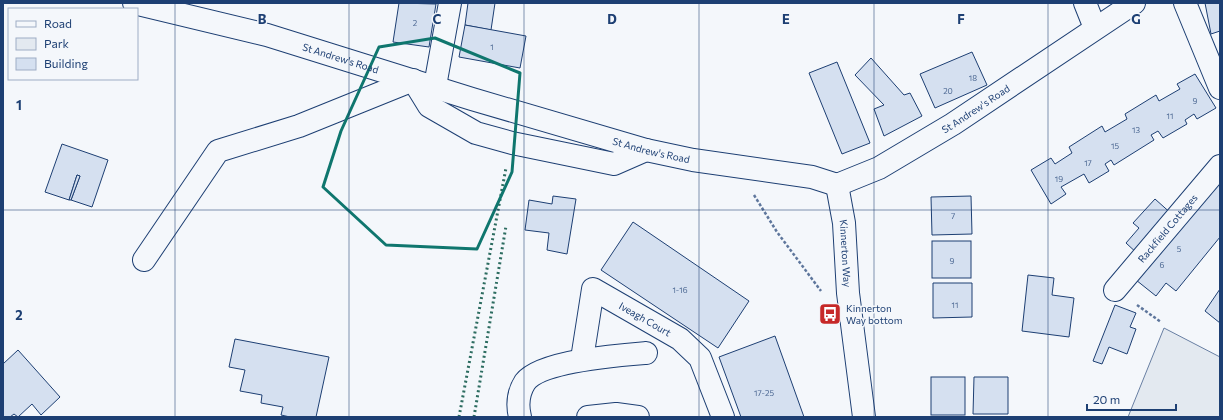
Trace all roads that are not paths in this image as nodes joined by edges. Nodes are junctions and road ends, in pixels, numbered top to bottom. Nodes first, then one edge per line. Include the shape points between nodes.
1 (134, 3) edge
2 (450, 3) edge
3 (1085, 3) edge
4 (1134, 3) edge
5 (1185, 3) edge
6 (1095, 28) junction
7 (413, 80) junction
8 (435, 86) junction
9 (1220, 88) edge
10 (646, 150) junction
11 (1220, 166) edge
12 (837, 185) junction
13 (144, 260) dead end
14 (1115, 290) dead end
15 (646, 353) dead end
16 (582, 359) junction
17 (520, 417) edge
18 (588, 417) edge
19 (638, 417) edge
20 (723, 417) edge
21 (864, 417) edge

1 - 7 street, St Andrew's Road via 267,35
2 - 8 street
3 - 6 street
4 - 6 street, St Andrew's Road
5 - 9 street
6 - 12 street, St Andrew's Road via 953,124 879,168
7 - 8 street, St Andrew's Road
7 - 10 street via 429,106 476,133 614,164
7 - 13 street via 299,126 218,151
8 - 10 street, St Andrew's Road
10 - 12 street, St Andrew's Road via 693,160 812,177
11 - 14 street, Rackfield Cottages
12 - 21 street, Kinnerton Way via 844,223 848,293
15 - 16 street
16 - 17 street via 534,375 526,381 517,406
16 - 20 street, Iveagh Court via 593,289 680,339 700,358
18 - 19 street via 616,414

